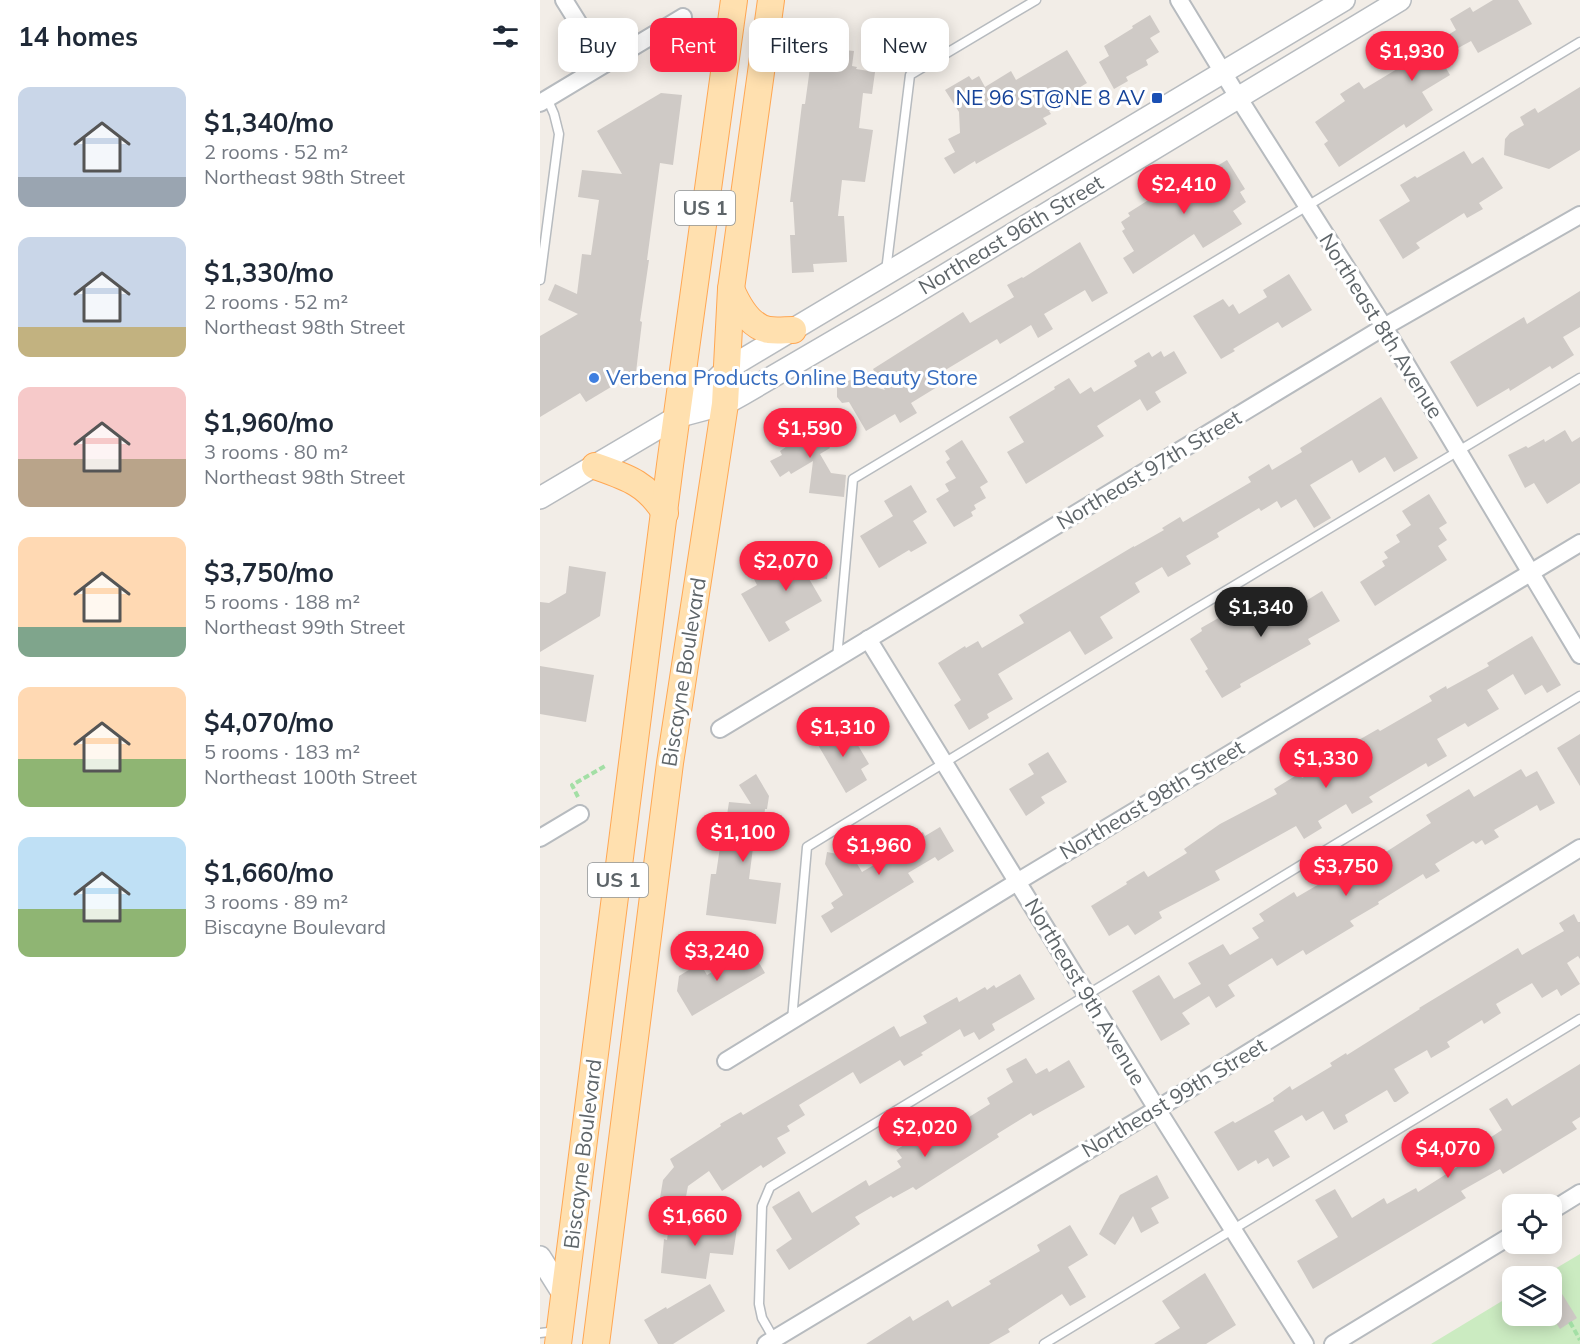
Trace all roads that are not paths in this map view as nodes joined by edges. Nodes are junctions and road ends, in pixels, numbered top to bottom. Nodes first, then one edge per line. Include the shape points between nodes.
1 (564, 0) edge
2 (734, 0) edge
3 (771, 0) edge
4 (1036, 0) edge
5 (1179, 0) edge
6 (1344, 0) edge
7 (1400, 0) edge
8 (683, 17) dead end
9 (575, 18) edge
10 (1580, 42) edge
11 (638, 44) edge
12 (590, 72) edge
13 (1223, 73) junction
14 (1238, 97) junction
15 (543, 100) edge
16 (1307, 206) junction
17 (1580, 215) edge
18 (886, 275) junction
19 (540, 280) edge
20 (731, 289) junction
21 (1384, 327) junction
22 (793, 330) junction
23 (727, 369) junction
24 (1580, 378) edge
25 (725, 404) junction
26 (677, 417) junction
27 (1458, 452) junction
28 (595, 466) junction
29 (540, 498) edge
30 (665, 513) junction
31 (1580, 543) edge
32 (1530, 572) junction
33 (868, 639) junction
34 (1580, 655) edge
35 (837, 658) junction
36 (1580, 696) edge
37 (720, 729) dead end
38 (944, 763) junction
39 (579, 814) road end
40 (540, 837) edge
41 (1580, 848) edge
42 (1017, 882) junction
43 (1087, 995) junction
44 (1580, 1019) edge
45 (792, 1021) junction
46 (726, 1061) dead end
47 (1156, 1109) junction
48 (1580, 1193) edge
49 (1562, 1204) edge
50 (1233, 1229) junction
51 (1502, 1241) edge
52 (540, 1257) edge
53 (565, 1297) junction
54 (553, 1336) edge
55 (598, 1342) edge
56 (770, 1342) edge
57 (1044, 1344) edge
58 (1305, 1344) edge
59 (1334, 1344) edge

1 - 9 street
2 - 26 main road, Biscayne Boulevard / US 1
3 - 20 main road, Biscayne Boulevard / US 1
4 - 18 lane via 910,75
5 - 13 street, Northeast 8th Avenue
6 - 13 street, Northeast 96th Street
7 - 14 street, Northeast 96th Street
8 - 11 street
10 - 16 lane
12 - 15 street
13 - 14 street, Northeast 8th Avenue
13 - 18 street, Northeast 96th Street
14 - 16 street, Northeast 8th Avenue
14 - 25 street, Northeast 96th Street
15 - 19 lane via 554,114 559,134
16 - 21 street, Northeast 8th Avenue
16 - 35 lane via 853,479
17 - 21 street, Northeast 97th Street
18 - 22 street, Northeast 96th Street
20 - 22 main road via 748,318 766,330
20 - 23 main road, Biscayne Boulevard / US 1
21 - 27 street, Northeast 8th Avenue
21 - 33 street, Northeast 97th Street
22 - 23 street, Northeast 96th Street
23 - 25 main road, Biscayne Boulevard / US 1
23 - 26 street, Northeast 96th Street
24 - 27 lane
25 - 26 street, Northeast 96th Street
25 - 55 main road, Biscayne Boulevard / US 1 via 670,763
26 - 28 street, Northeast 96th Street
26 - 30 main road, Biscayne Boulevard / US 1
27 - 32 street, Northeast 8th Avenue
27 - 38 lane
28 - 29 street, Northeast 96th Street
28 - 30 main road via 647,489
30 - 53 main road, Biscayne Boulevard / US 1
31 - 32 street, Northeast 98th Street
32 - 34 street, Northeast 8th Avenue
32 - 42 street, Northeast 98th Street
33 - 35 street, Northeast 97th Street
33 - 38 street, Northeast 9th Avenue
35 - 37 street, Northeast 97th Street
36 - 43 lane
38 - 42 street, Northeast 9th Avenue
38 - 45 lane via 807,847
39 - 40 street
41 - 47 street, Northeast 99th Street
42 - 43 street, Northeast 9th Avenue
42 - 45 street, Northeast 98th Street
43 - 47 street, Northeast 9th Avenue
43 - 56 lane via 770,1187 762,1206 759,1304
44 - 50 lane
45 - 46 street, Northeast 98th Street
47 - 50 street, Northeast 9th Avenue
47 - 56 street, Northeast 99th Street
48 - 49 street
50 - 57 lane
50 - 58 street, Northeast 9th Avenue
51 - 59 street
52 - 53 street
53 - 54 main road, Biscayne Boulevard / US 1

